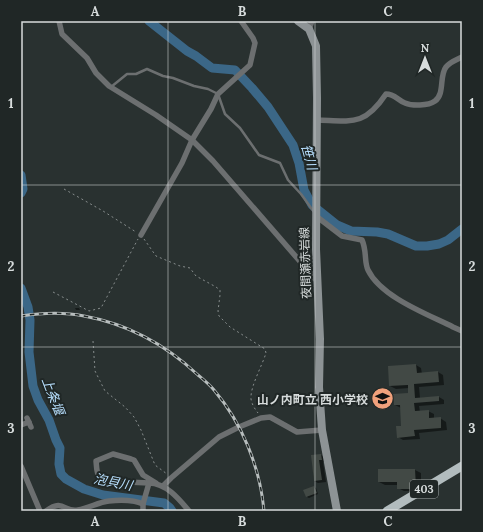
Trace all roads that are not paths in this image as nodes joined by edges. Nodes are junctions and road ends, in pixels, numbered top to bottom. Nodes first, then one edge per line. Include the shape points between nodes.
1 (59, 21) edge
2 (241, 21) edge
3 (298, 21) edge
4 (311, 25) edge
5 (462, 58) edge
6 (111, 87) junction
7 (218, 94) junction
8 (316, 120) junction
9 (192, 140) junction
10 (316, 211) junction
11 (141, 235) road end
12 (318, 281) junction
13 (462, 331) edge
14 (29, 422) dead end
15 (21, 425) edge
16 (322, 430) junction
17 (21, 466) edge
18 (462, 466) edge
19 (152, 484) junction
20 (163, 486) junction
21 (144, 501) junction
22 (40, 511) edge
23 (46, 511) edge
24 (144, 511) edge
25 (189, 511) edge
26 (337, 511) edge
27 (387, 511) edge

1 - 6 street via 62,34 87,58 96,73
2 - 7 street via 254,38 250,65
3 - 4 main road, 夜間瀬赤岩線
4 - 8 main road, 夜間瀬赤岩線 via 316,46
5 - 8 street via 453,61 446,68 438,98 433,103 404,103 392,94 386,94 378,106 361,119
6 - 7 lane via 126,74 136,74 147,69
6 - 9 street
7 - 9 street
7 - 10 lane via 225,114 240,128 259,155 280,163 288,180
8 - 10 main road, 夜間瀬赤岩線
9 - 11 street via 182,163
9 - 12 street
10 - 12 main road, 夜間瀬赤岩線
10 - 13 street via 342,236 362,240 367,269 388,293
12 - 16 main road, 夜間瀬赤岩線
14 - 15 street
16 - 20 street via 297,432 270,417 262,418 219,437
16 - 26 main road, 夜間瀬赤岩線
17 - 22 street
18 - 27 highway, 403
19 - 19 street via 101,479 96,461 113,454 134,460
19 - 20 street
19 - 21 street
20 - 25 street
21 - 23 street via 108,501 76,510 59,505
21 - 24 street

